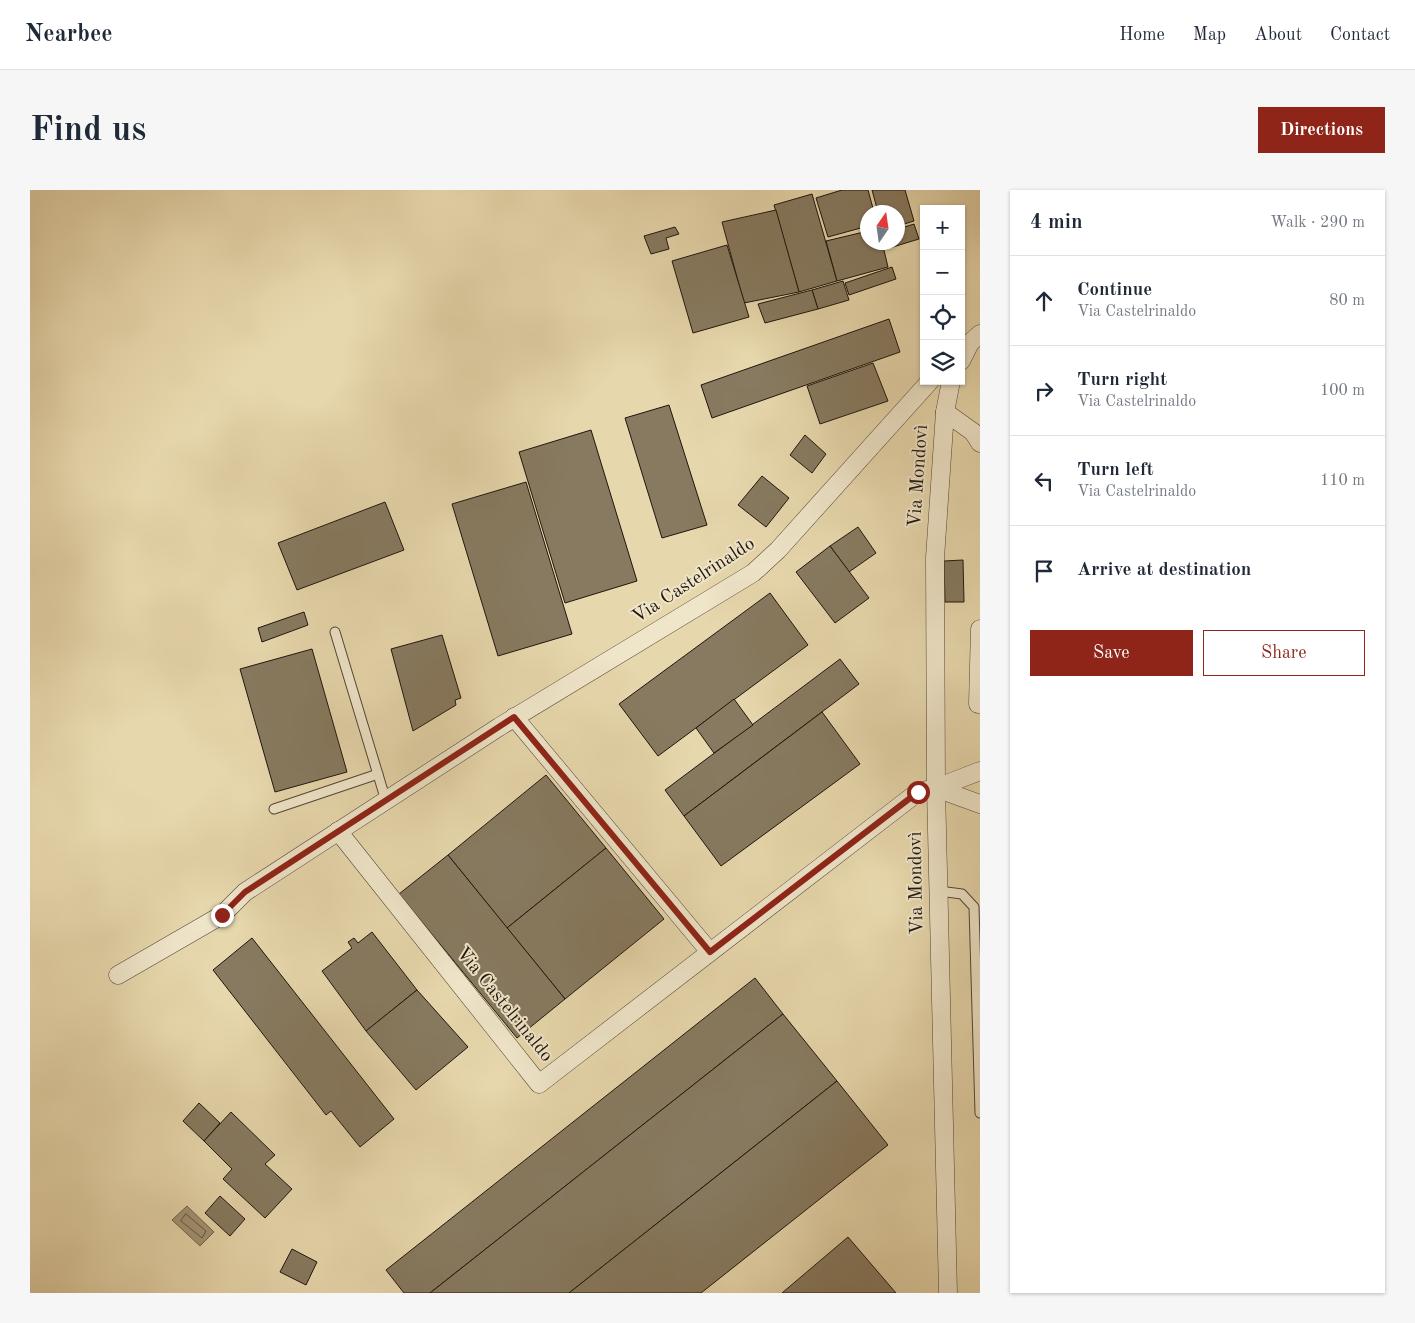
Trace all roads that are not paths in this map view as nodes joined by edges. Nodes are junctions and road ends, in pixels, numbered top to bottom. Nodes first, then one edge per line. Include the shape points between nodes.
1 (926, 385) edge
2 (950, 385) edge
3 (945, 412) junction
4 (980, 443) edge
5 (980, 629) edge
6 (335, 632) dead end
7 (978, 704) dead end
8 (514, 717) junction
9 (980, 771) edge
10 (378, 774) junction
11 (936, 788) junction
12 (386, 802) junction
13 (980, 804) edge
14 (274, 809) dead end
15 (338, 831) junction
16 (939, 891) junction
17 (710, 952) junction
18 (118, 975) dead end
19 (980, 1113) edge
20 (948, 1293) edge

1 - 8 street, Via Castelrinaldo via 778,550 753,573
2 - 3 street, Via Mondovì
3 - 4 street, Via Mondovì via 973,432
3 - 11 street, Via Mondovì via 935,558
5 - 7 street
6 - 10 lane
8 - 12 street, Via Castelrinaldo
8 - 17 street
9 - 11 street, Via Castelrinaldo
10 - 12 lane
10 - 14 lane
11 - 13 street
11 - 16 street, Via Mondovì
11 - 17 street, Via Castelrinaldo via 918,792
12 - 15 street, Via Castelrinaldo
15 - 17 street, Via Castelrinaldo via 539,1084
15 - 18 street, Via Castelrinaldo via 245,892 222,915
16 - 19 lane via 962,894 974,907
16 - 20 street, Via Mondovì

